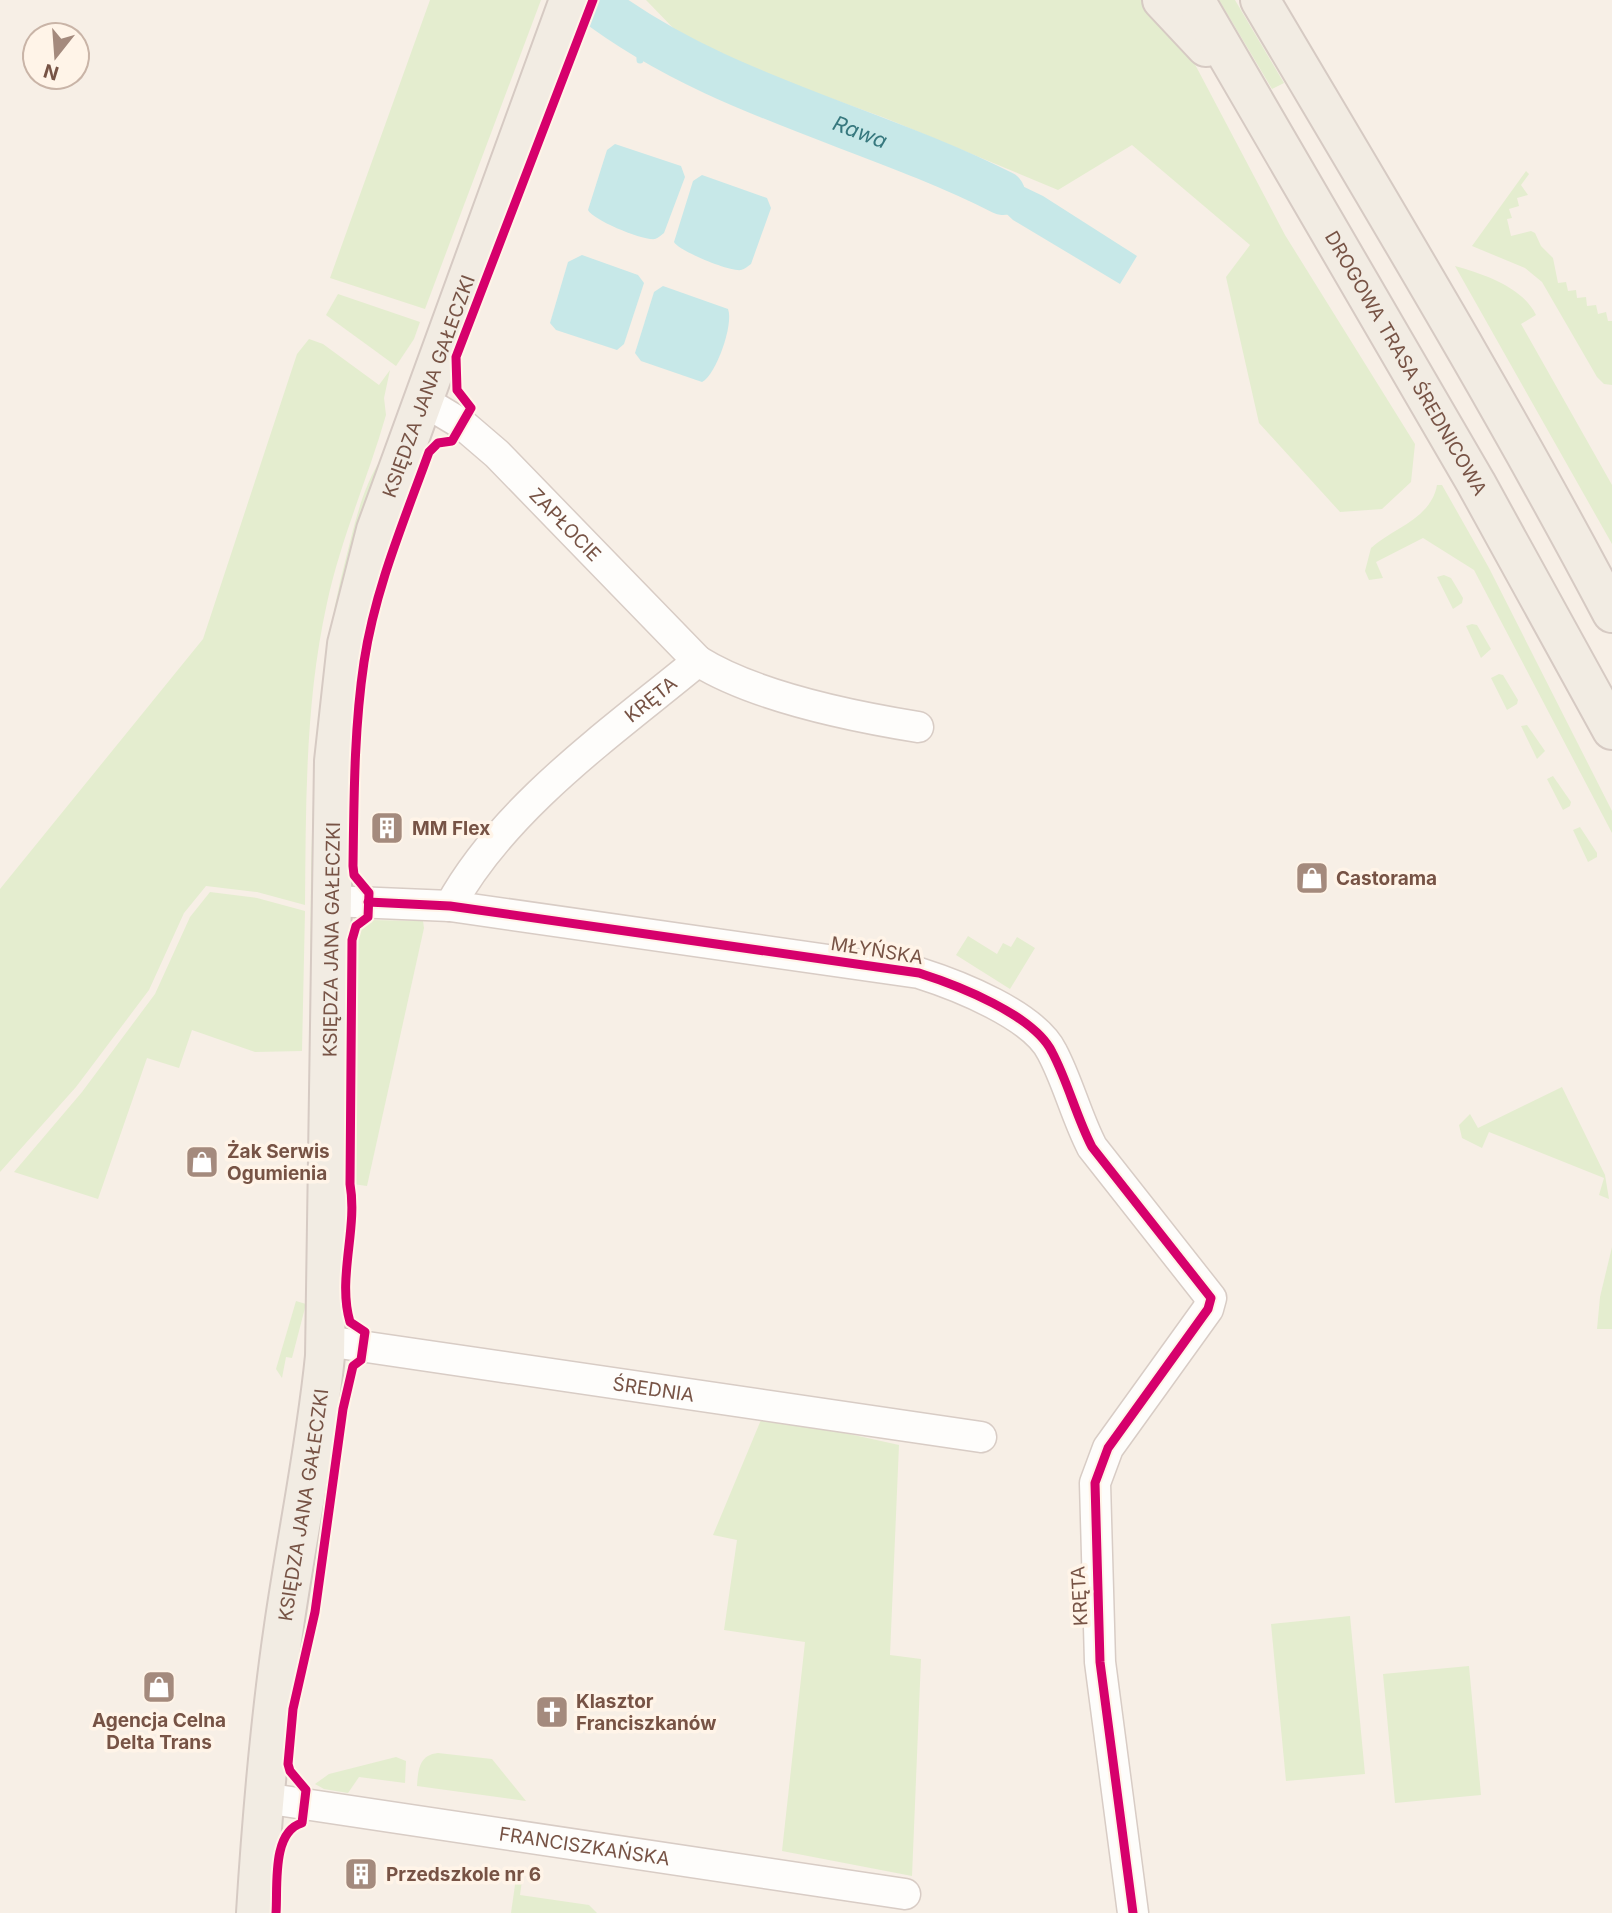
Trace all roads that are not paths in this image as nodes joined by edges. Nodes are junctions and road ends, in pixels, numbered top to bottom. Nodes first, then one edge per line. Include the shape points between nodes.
1 (1162, 0) edge
2 (1195, 0) edge
3 (1260, 0) edge
4 (566, 9) edge
5 (1247, 87) junction
6 (422, 400) junction
7 (1612, 613) edge
8 (698, 661) junction
9 (918, 727) dead end
10 (1612, 730) edge
11 (331, 901) junction
12 (450, 906) junction
13 (1208, 1309) joint
14 (326, 1341) junction
15 (981, 1437) dead end
16 (264, 1798) junction
17 (905, 1894) dead end
18 (256, 1913) edge
19 (1133, 1913) edge

1 - 5 main road
2 - 5 main road, DROGOWA TRASA ŚREDNICOWA
3 - 7 main road via 1433,291
4 - 6 main road, KSIĘDZA JANA GAŁECZKI
5 - 10 main road, DROGOWA TRASA ŚREDNICOWA via 1476,482
6 - 8 street, ZAPŁOCIE via 462,424 498,454
6 - 11 main road, KSIĘDZA JANA GAŁECZKI via 369,551 347,644 334,761
8 - 9 street via 719,674 808,703
8 - 12 street, KRĘTA via 570,767 508,828 470,871
11 - 12 street, MŁYŃSKA
11 - 14 main road, KSIĘDZA JANA GAŁECZKI
12 - 13 street, MŁYŃSKA via 919,973 974,995 1042,1034 1092,1147 1205,1287 1211,1298
13 - 19 street, KRĘTA via 1108,1448 1095,1483 1100,1662
14 - 15 street, ŚREDNIA
14 - 16 main road, KSIĘDZA JANA GAŁECZKI
16 - 17 street, FRANCISZKAŃSKA
16 - 18 main road, KSIĘDZA JANA GAŁECZKI

